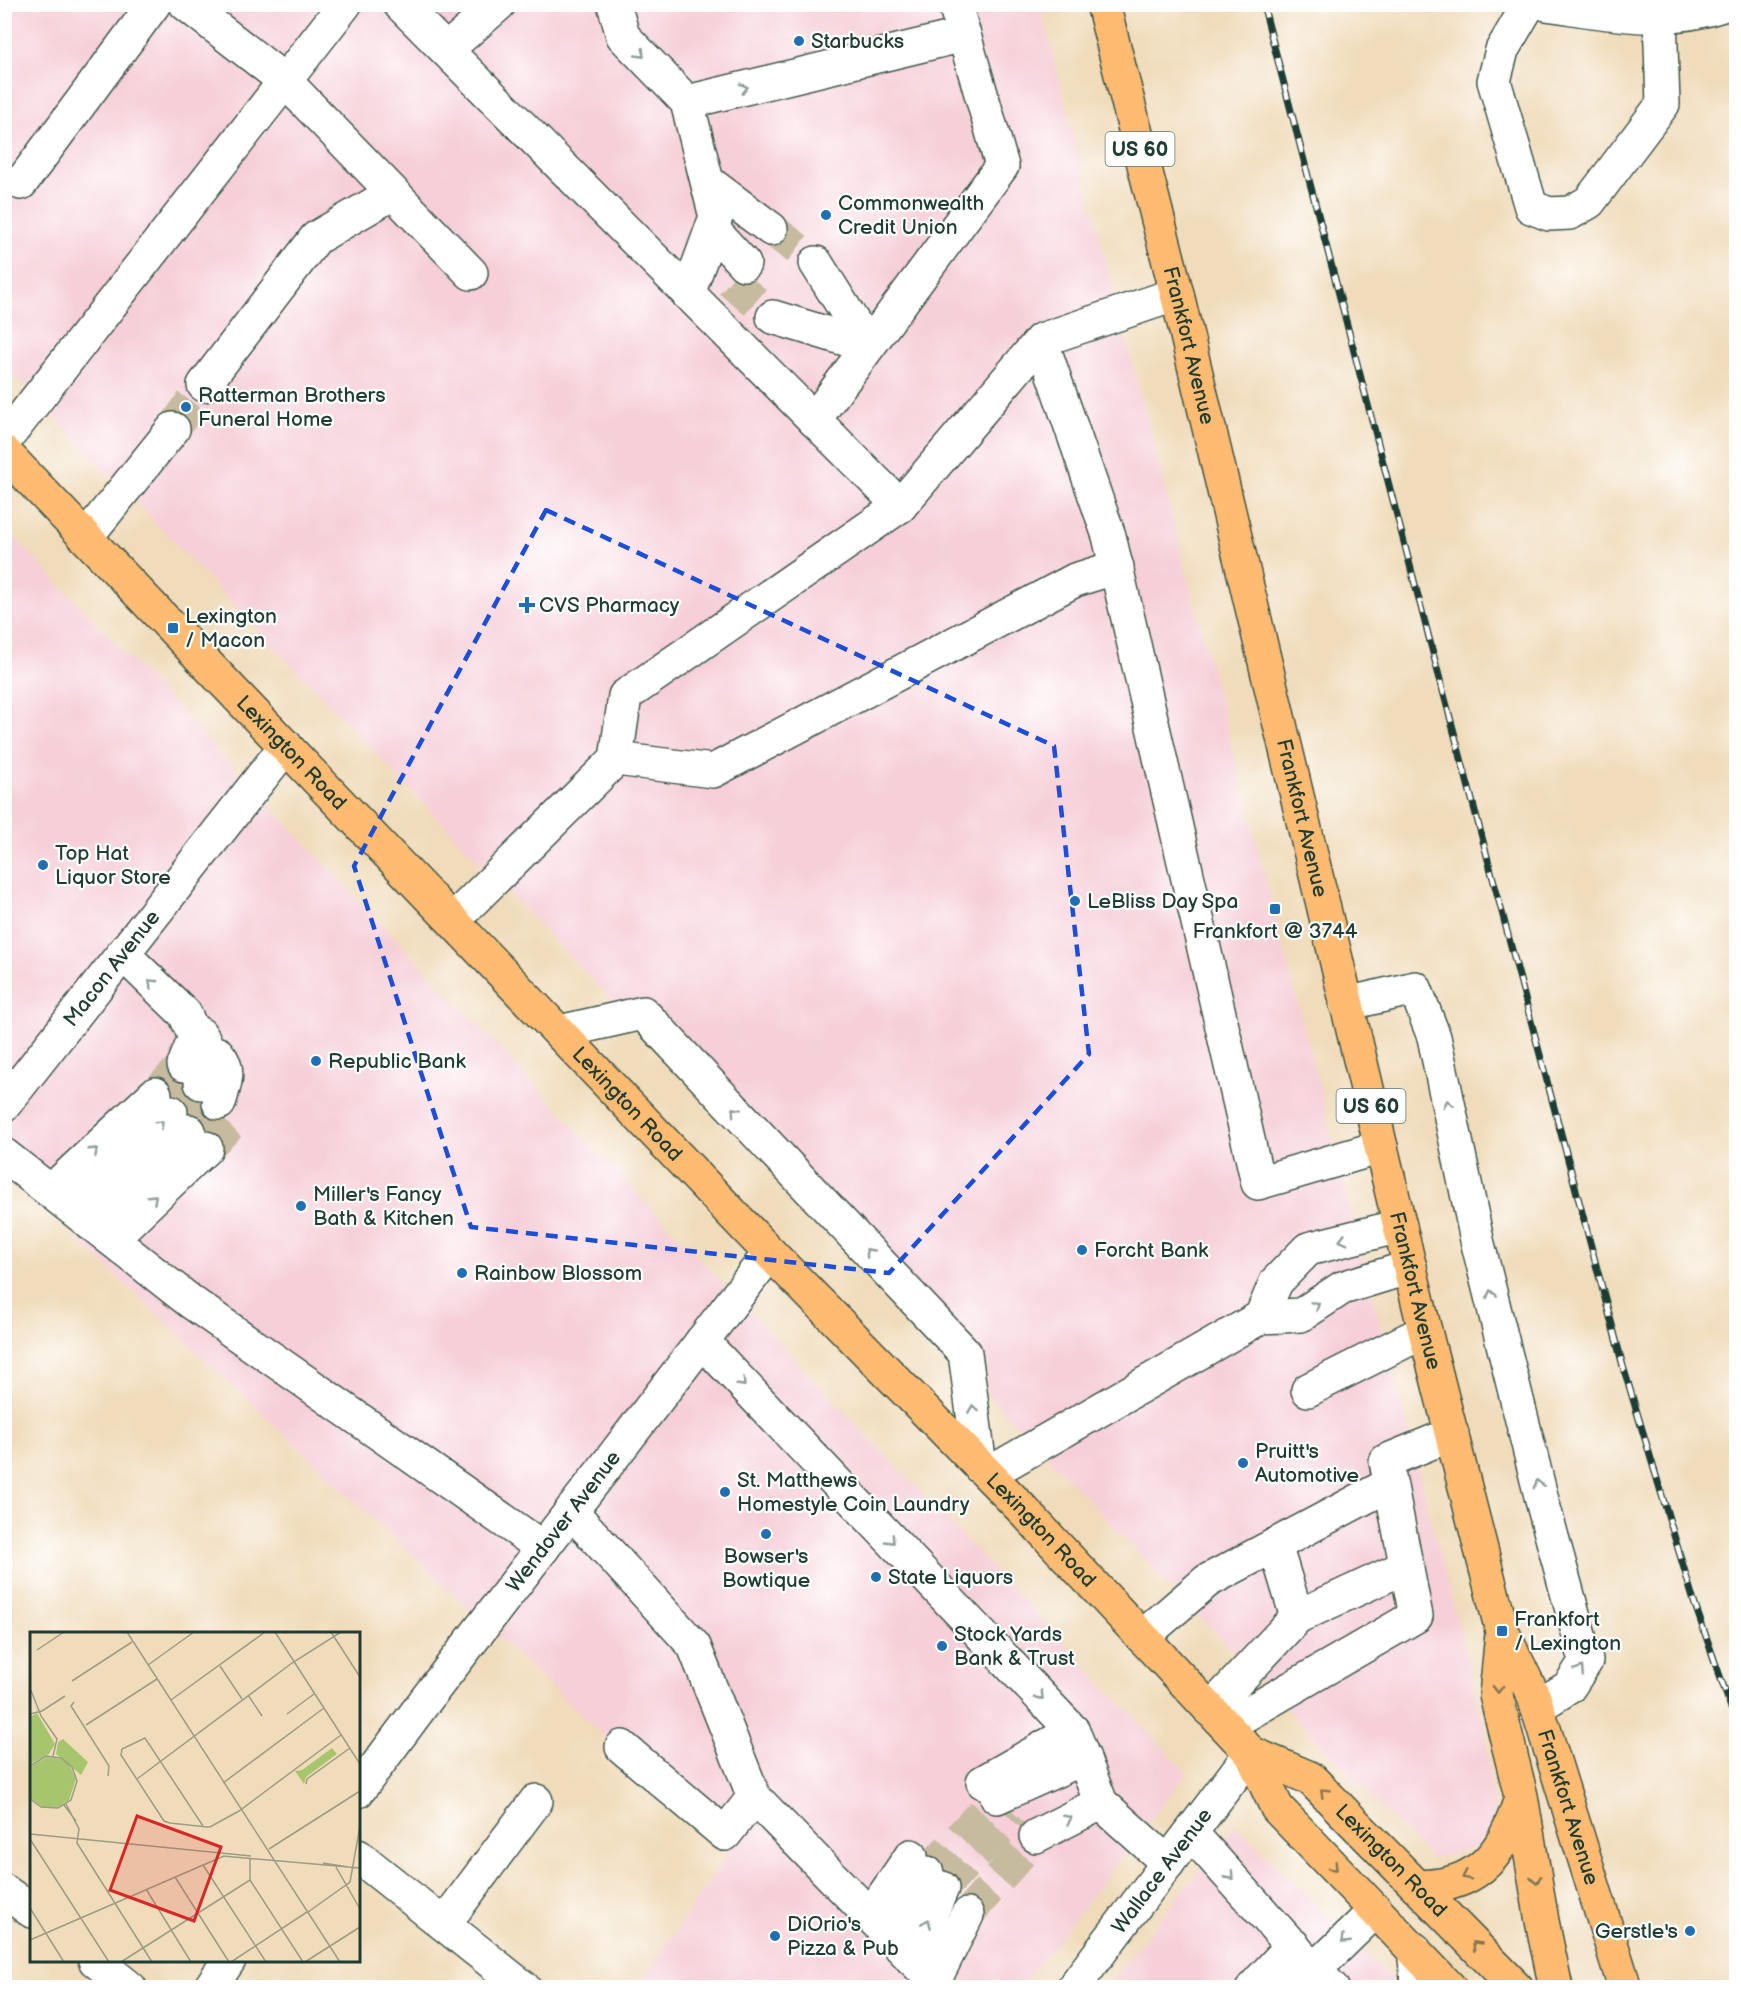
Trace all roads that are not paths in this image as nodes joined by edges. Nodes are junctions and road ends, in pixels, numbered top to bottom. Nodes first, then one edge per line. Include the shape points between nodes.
1 (154, 4) edge
2 (186, 4) edge
3 (345, 4) edge
4 (400, 4) edge
5 (499, 4) edge
6 (614, 4) edge
7 (1103, 4) edge
8 (1529, 4) edge
9 (1546, 4) edge
10 (1726, 4) edge
11 (1585, 7) edge
12 (1660, 16) junction
13 (960, 20) edge
14 (446, 50) junction
15 (285, 81) junction
16 (687, 102) junction
17 (21, 183) dead end
18 (393, 193) junction
19 (710, 218) junction
20 (471, 273) dead end
21 (688, 294) junction
22 (1177, 294) junction
23 (1041, 340) junction
24 (868, 346) junction
25 (204, 385) tunnel mouth
26 (814, 420) junction
27 (173, 429) tunnel mouth
28 (4, 441) edge
29 (4, 452) edge
30 (900, 506) junction
31 (86, 537) junction
32 (1117, 567) junction
33 (286, 746) junction
34 (616, 759) junction
35 (453, 920) junction
36 (123, 954) junction
37 (1346, 1004) junction
38 (559, 1032) junction
39 (207, 1069) dead end
40 (4, 1105) edge
41 (1381, 1147) junction
42 (4, 1155) edge
43 (81, 1215) junction
44 (1400, 1226) junction
45 (770, 1253) junction
46 (1410, 1267) junction
47 (1261, 1317) junction
48 (1425, 1330) junction
49 (702, 1341) junction
50 (1308, 1390) dead end
51 (1452, 1434) junction
52 (984, 1470) junction
53 (1390, 1484) junction
54 (571, 1511) junction
55 (1275, 1545) junction
56 (543, 1548) junction
57 (1407, 1566) junction
58 (1297, 1617) junction
59 (1502, 1631) junction
60 (1142, 1637) junction
61 (1536, 1707) junction
62 (1218, 1718) junction
63 (622, 1748) dead end
64 (1251, 1753) junction
65 (1087, 1767) junction
66 (360, 1788) edge
67 (1521, 1796) junction
68 (754, 1797) junction
69 (536, 1801) dead end
70 (1191, 1833) junction
71 (360, 1858) edge
72 (1168, 1863) junction
73 (1418, 1887) junction
74 (4, 1891) edge
75 (30, 1910) edge
76 (1376, 1910) junction
77 (967, 1915) tunnel mouth
78 (444, 1924) junction
79 (879, 1925) junction
80 (1293, 1945) junction
81 (1414, 1949) junction
82 (98, 1962) edge
83 (228, 1962) edge
84 (930, 1979) edge
85 (1314, 1982) edge
86 (130, 1988) edge
87 (210, 1988) edge
88 (524, 1988) edge
89 (1073, 1988) edge
90 (1253, 1988) edge
91 (1418, 1988) edge
92 (1450, 1988) edge
93 (1517, 1988) edge
94 (1556, 1988) edge
95 (1625, 1988) edge

1 - 17 street
2 - 15 street
3 - 15 street
4 - 14 street
5 - 14 street
6 -> 16 street via 623,36
7 - 22 main road, Frankfort Avenue / US 60
8 - 12 street via 1502,50 1494,81 1531,207 1549,214 1570,213 1589,202 1662,104
9 - 11 street
10 - 12 street via 1675,17
11 - 12 street via 1635,17
16 -> 13 street
13 - 24 street via 1002,166
14 - 21 street
15 - 18 street
15 - 28 street
16 - 19 street
18 - 20 street
18 - 25 street via 316,238
19 - 19 street via 751,255
19 - 21 street
21 - 26 street
22 - 23 street
22 - 37 main road, Frankfort Avenue / US 60
23 - 30 street
23 - 32 street
24 - 24 street via 794,290
24 - 26 street
26 - 30 street
27 - 31 street
29 - 31 main road, Lexington Road
30 - 34 street via 625,696
31 - 33 main road, Lexington Road
32 - 34 street via 1075,580 713,771
32 - 41 street via 1258,1183
33 - 35 main road, Lexington Road
33 - 36 street, Macon Avenue
34 - 35 street
35 - 38 main road, Lexington Road
39 -> 36 street
36 - 40 street, Macon Avenue
37 - 41 main road, Frankfort Avenue / US 60
61 -> 37 street via 1569,1687 1587,1661 1480,1251 1434,1037 1415,987
38 - 45 main road, Lexington Road
52 -> 38 street via 965,1353 643,1013
41 - 44 main road, Frankfort Avenue / US 60
42 - 43 street
43 - 43 street via 181,1122
43 - 56 street via 191,1302
44 - 46 main road, Frankfort Avenue / US 60
44 -> 47 street via 1308,1249 1276,1282
45 - 49 street, Wendover Avenue
45 - 52 main road, Lexington Road
47 -> 46 street via 1301,1315 1342,1288
46 - 48 main road, Frankfort Avenue / US 60
47 - 52 street
48 - 50 street
48 - 51 main road, Frankfort Avenue / US 60
49 - 54 street, Wendover Avenue
49 -> 65 street
51 - 53 street via 1386,1461
51 - 59 main road, Frankfort Avenue / US 60
52 - 60 main road, Lexington Road
53 - 55 street
53 - 57 street
54 - 56 street, Wendover Avenue
54 - 68 street via 694,1646
55 - 58 street
55 - 60 street via 1207,1581
56 - 66 street, Wendover Avenue
57 - 58 street
57 - 62 street via 1416,1616
58 - 62 street
59 - 61 main road, Frankfort Avenue
59 -> 67 main road, Frankfort Avenue via 1496,1695
60 - 62 main road, Lexington Road
61 - 95 main road, Frankfort Avenue
62 - 64 main road, Lexington Road
63 - 68 street via 725,1834
64 - 70 street, Wallace Avenue
73 -> 64 main road, Lexington Road via 1310,1778
64 -> 76 main road, Lexington Road via 1277,1808
65 -> 65 street via 1008,1807
65 - 72 street
67 -> 73 main road via 1506,1840 1490,1860 1450,1883
67 -> 94 main road, Frankfort Avenue
68 - 79 street
69 - 78 street
70 - 72 street, Wallace Avenue
70 -> 80 street
71 - 78 street
72 - 89 street, Wallace Avenue
93 -> 73 main road, Lexington Road
74 - 75 street
76 - 81 main road, Lexington Road
76 -> 85 street
77 - 84 street
78 - 88 street
79 - 84 street
84 -> 79 street via 927,1872
80 - 85 street
80 - 90 street
81 - 91 street
81 - 92 main road, Lexington Road
82 - 86 street
83 - 87 street

